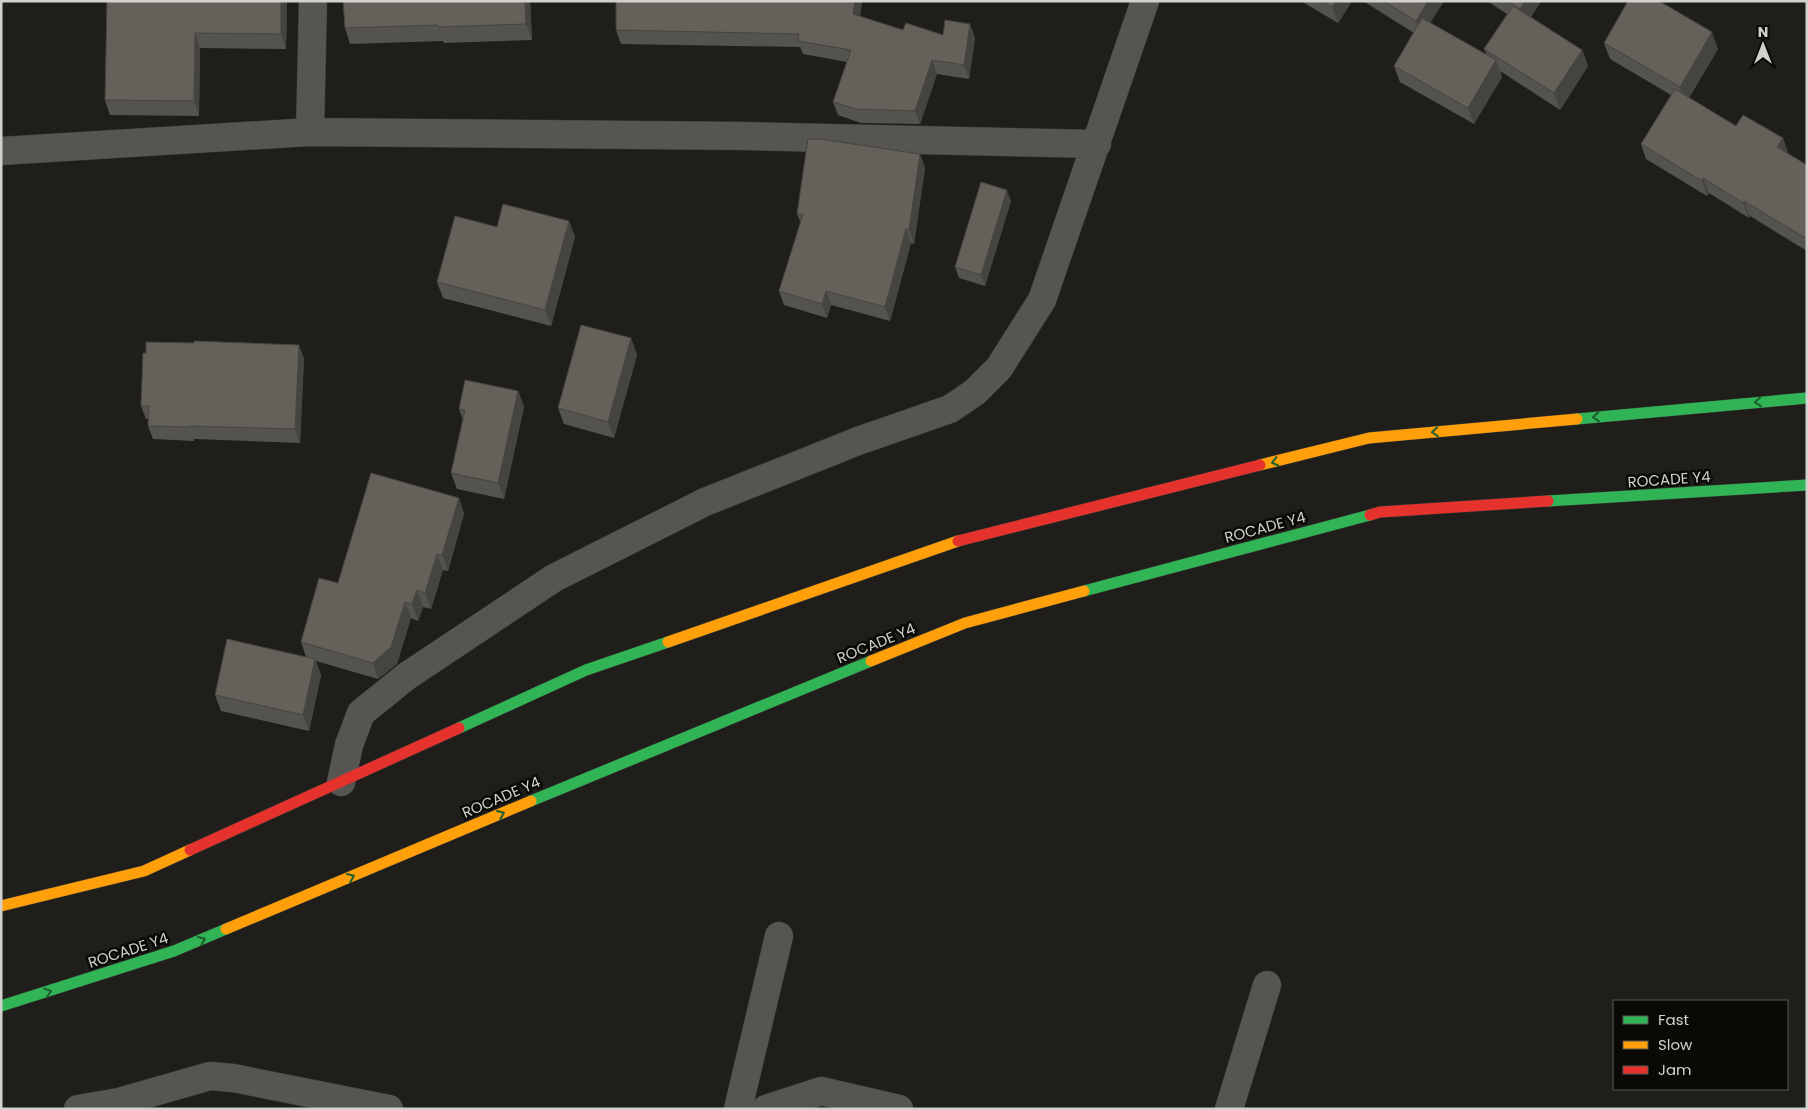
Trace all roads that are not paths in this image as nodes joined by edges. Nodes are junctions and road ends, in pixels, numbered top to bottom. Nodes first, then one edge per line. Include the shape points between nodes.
1 (313, 1) edge
2 (1145, 1) edge
3 (310, 132) junction
4 (1097, 144) junction
5 (1, 152) edge
6 (1807, 398) edge
7 (1807, 485) edge
8 (341, 782) junction
9 (1, 906) edge
10 (779, 936) dead end
11 (1267, 985) dead end
12 (1, 1006) edge
13 (78, 1109) edge
14 (389, 1109) edge
15 (738, 1109) edge
16 (766, 1109) edge
17 (899, 1109) edge
18 (1229, 1109) edge

1 - 3 street
2 - 4 street
3 - 4 street via 745,136
3 - 5 street
4 - 8 street via 1042,300 998,368 975,392 950,409 858,441 705,502 554,578 421,666 361,713 349,745
6 -> 8 highway via 1369,438 955,542 586,670
12 -> 7 highway, ROCADE Y4 via 174,951 964,623 1380,512
8 - 9 highway via 144,870
10 - 15 street
11 - 18 street
13 - 14 street via 119,1102 210,1076
16 - 17 street via 820,1091

